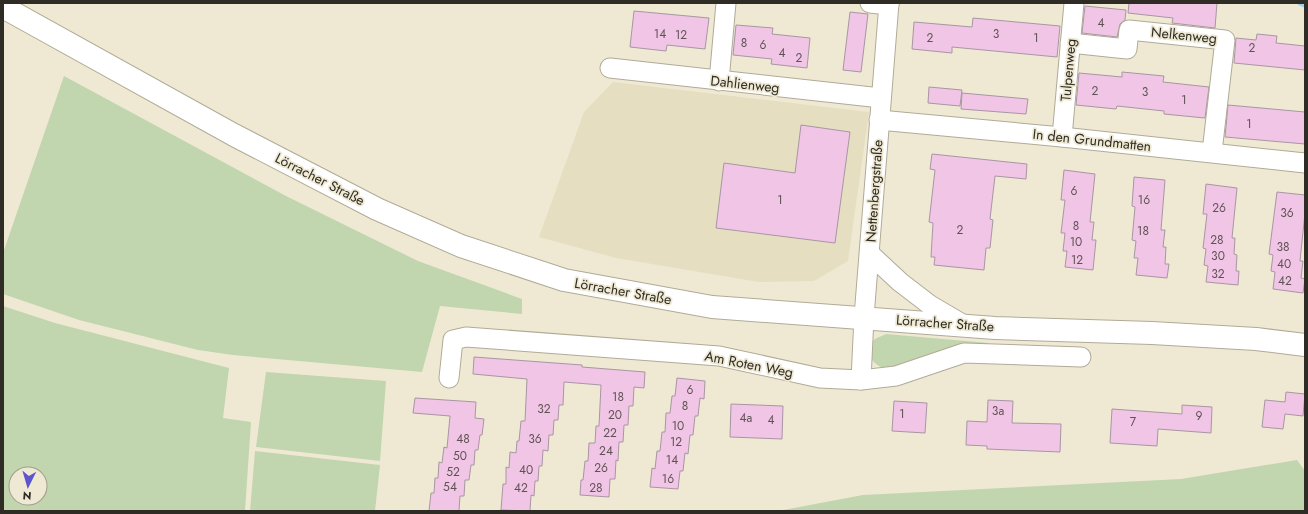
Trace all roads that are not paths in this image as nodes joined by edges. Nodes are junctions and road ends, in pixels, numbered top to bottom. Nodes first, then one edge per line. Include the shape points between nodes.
1 (726, 3) edge
2 (870, 3) edge
3 (1074, 3) edge
4 (889, 4) edge
5 (3, 7) edge
6 (1070, 43) junction
7 (610, 68) dead end
8 (719, 81) junction
9 (881, 98) junction
10 (879, 120) junction
11 (1062, 137) junction
12 (1212, 152) junction
13 (1305, 163) edge
14 (870, 254) junction
15 (864, 317) junction
16 (964, 325) junction
17 (1305, 345) edge
18 (1081, 357) dead end
19 (449, 378) dead end
20 (861, 380) junction

1 - 8 street
2 - 4 street
3 - 6 street, Tulpenweg
4 - 9 street, Nettenbergstraße
5 - 15 main road, Lörracher Straße via 241,139 377,209 461,246 564,280 704,305
6 - 11 street, Tulpenweg
6 - 12 street, Nelkenweg via 1126,48 1129,30 1225,40
7 - 8 street, Dahlienweg
8 - 9 street, Dahlienweg
9 - 10 street, Nettenbergstraße
10 - 11 street, In den Grundmatten
10 - 14 street, Nettenbergstraße
11 - 12 street, In den Grundmatten
12 - 13 street, In den Grundmatten
14 - 15 street, Nettenbergstraße
14 - 16 street via 930,305
15 - 16 main road, Lörracher Straße
15 - 20 street, Nettenbergstraße
16 - 17 main road, Lörracher Straße via 1256,339
18 - 20 street, Am Roten Weg via 964,353 896,376
19 - 20 street, Am Roten Weg via 453,340 466,337 719,356 820,378

